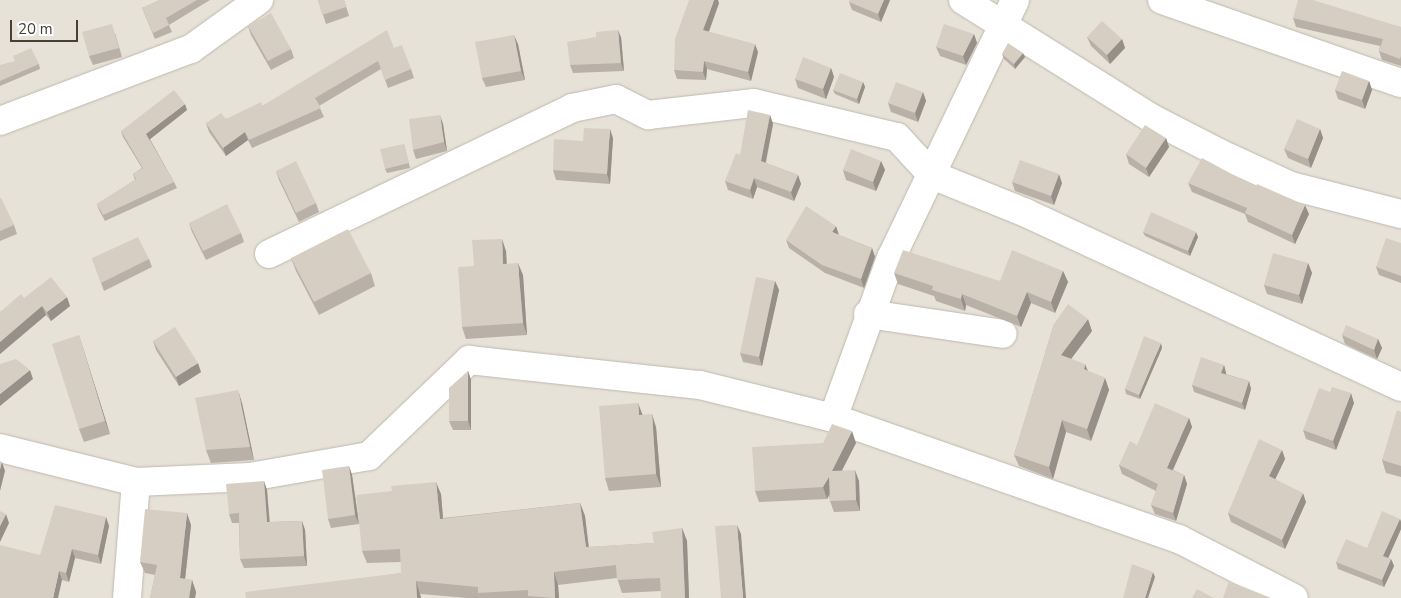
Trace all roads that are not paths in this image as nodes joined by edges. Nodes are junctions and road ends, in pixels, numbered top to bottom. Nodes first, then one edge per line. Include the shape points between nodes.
1 (259, 0) edge
2 (963, 0) edge
3 (1015, 0) edge
4 (1162, 0) edge
5 (1002, 27) junction
6 (1401, 83) edge
7 (0, 121) edge
8 (932, 175) junction
9 (1401, 214) edge
10 (269, 254) dead end
11 (868, 314) junction
12 (1003, 334) dead end
13 (1401, 387) edge
14 (833, 418) junction
15 (0, 448) edge
16 (136, 482) junction
17 (127, 598) edge
18 (1294, 598) edge

1 - 7 street via 191,49
2 - 5 street
3 - 5 street
4 - 6 street
5 - 8 street
5 - 9 street via 1219,153 1291,186
8 - 10 street via 897,137 754,103 648,115 616,99 572,108
8 - 11 street
8 - 13 street via 1026,213
11 - 12 street
11 - 14 street
14 - 16 street via 700,385 469,360 363,459 250,477
14 - 18 street via 1179,539
15 - 16 street
16 - 17 street

